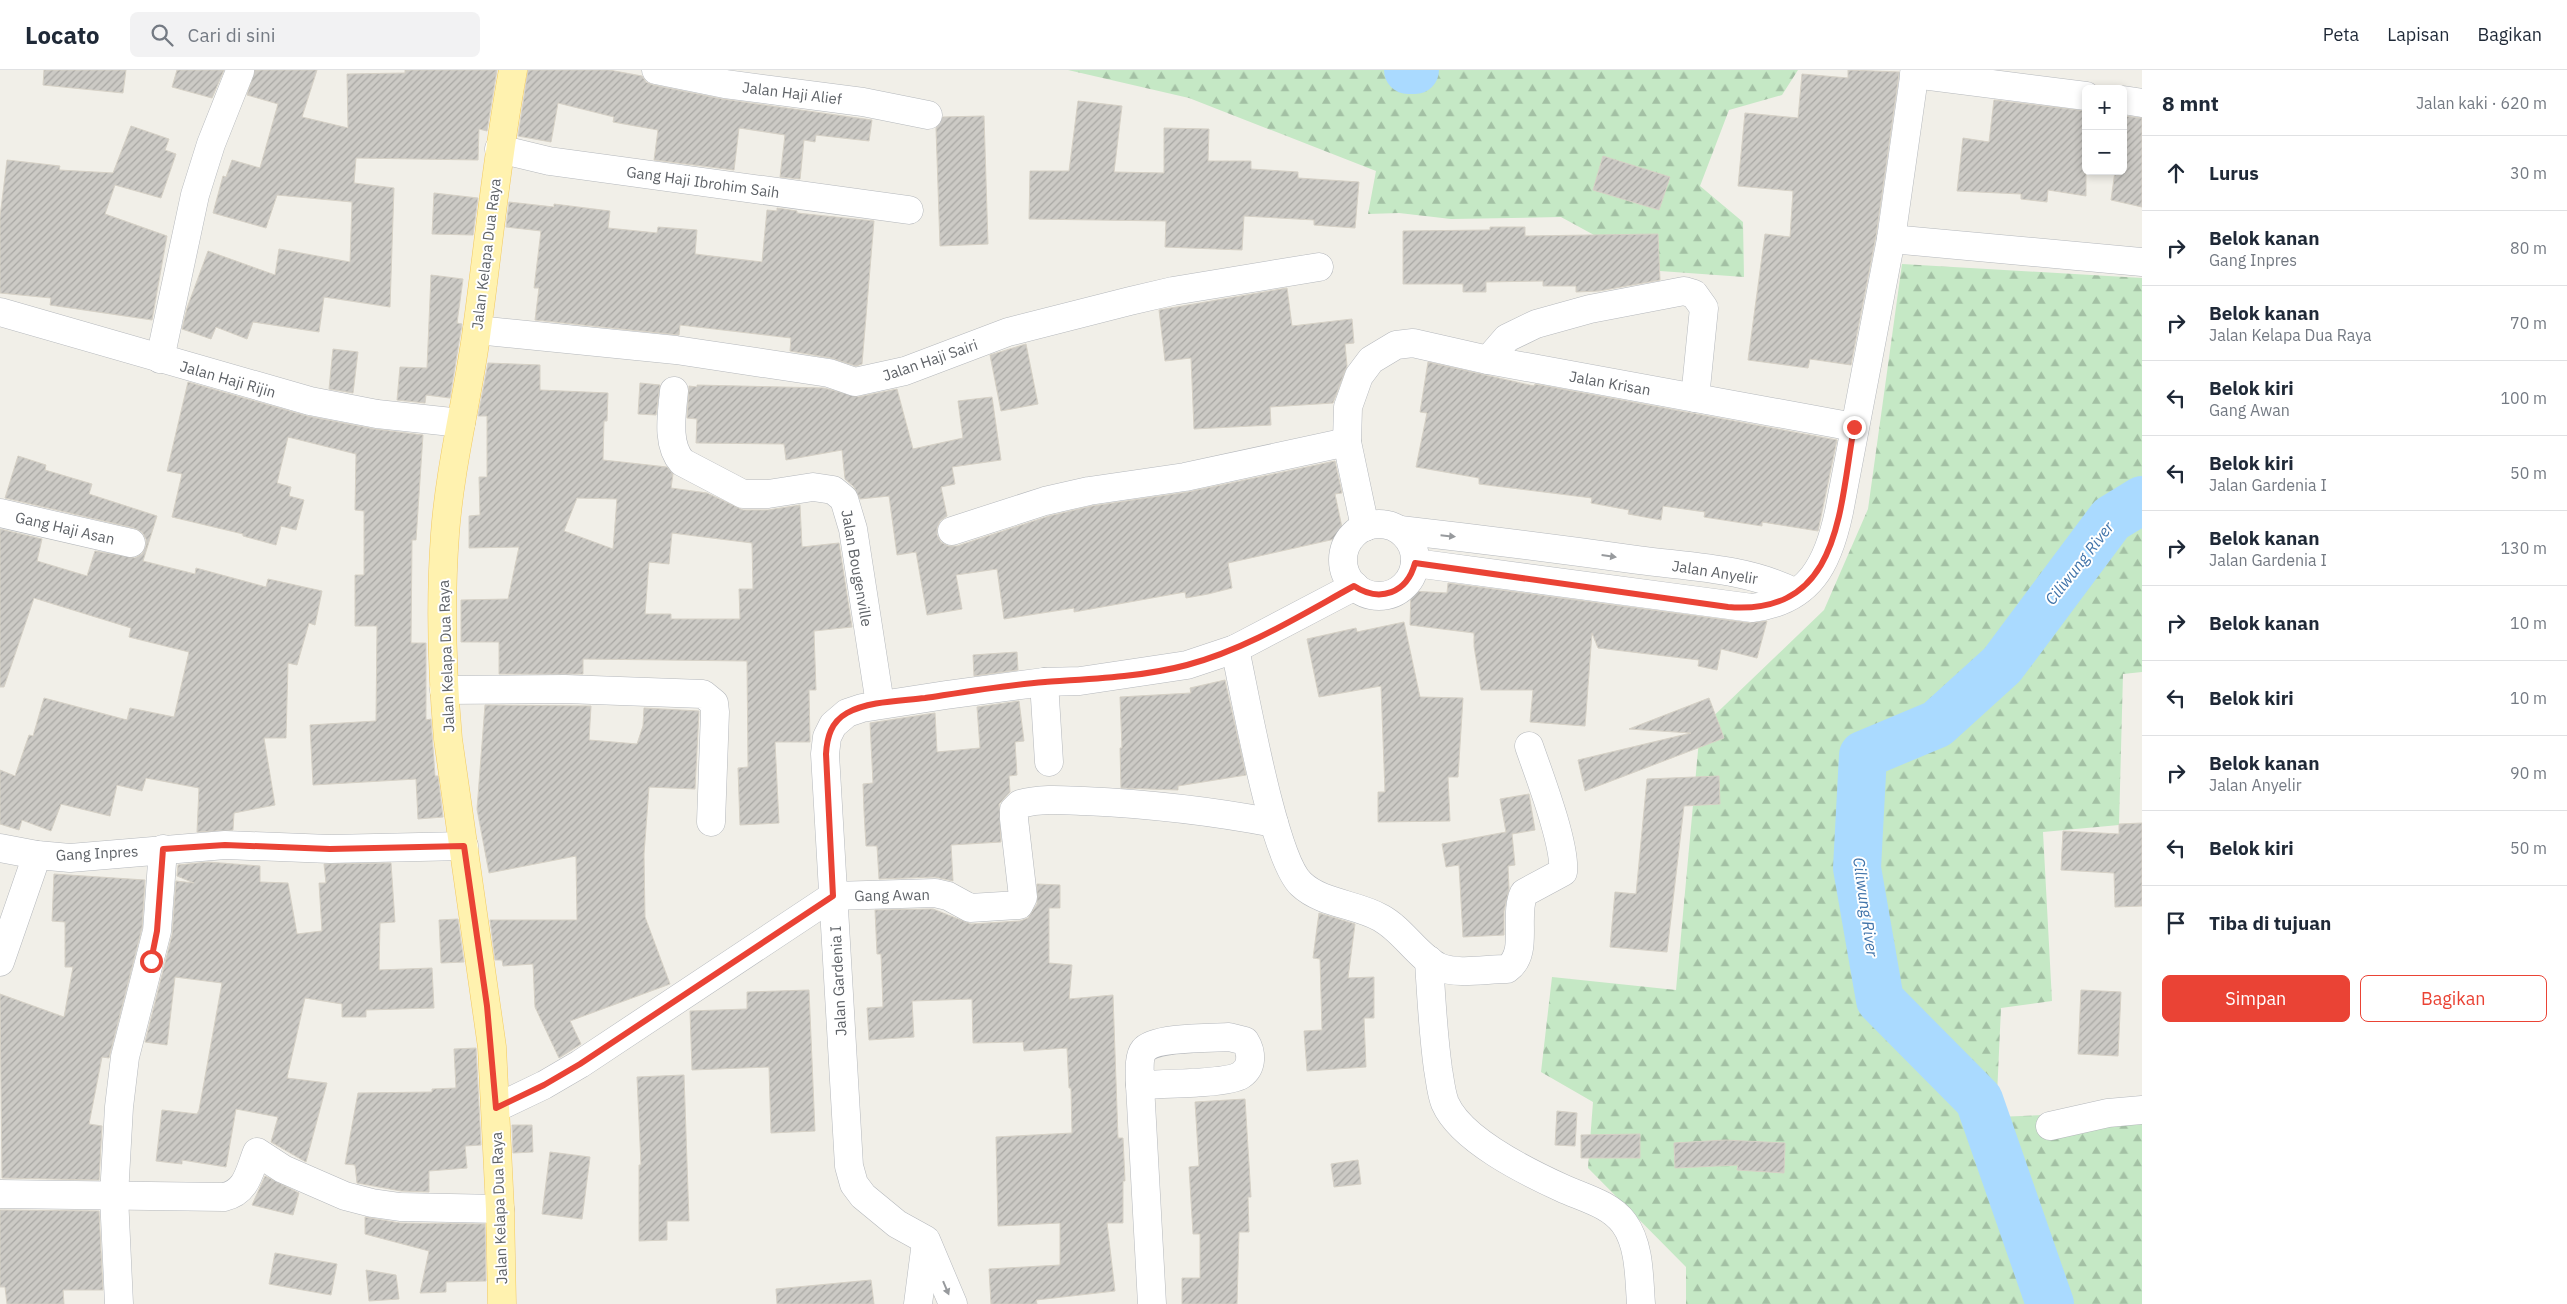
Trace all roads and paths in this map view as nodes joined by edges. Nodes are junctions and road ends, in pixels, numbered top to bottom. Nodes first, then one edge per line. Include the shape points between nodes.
1 (513, 70) edge
2 (656, 70) edge
3 (240, 71) dead end
4 (1914, 72) edge
5 (2082, 95) edge
6 (2127, 101) edge
7 (2142, 103) edge
8 (928, 114) dead end
9 (498, 150) junction
10 (909, 210) dead end
11 (1891, 239) junction
12 (2142, 262) edge
13 (1319, 267) dead end
14 (0, 312) edge
15 (477, 330) junction
16 (160, 359) junction
17 (1488, 360) junction
18 (674, 391) dead end
19 (1694, 398) junction
20 (461, 423) junction
21 (1854, 427) junction
22 (1347, 442) junction
23 (0, 513) edge
24 (1365, 527) junction
25 (1400, 530) junction
26 (952, 532) dead end
27 (131, 543) dead end
28 (1415, 563) junction
29 (1354, 586) junction
30 (1794, 592) junction
31 (1235, 649) junction
32 (1044, 682) junction
33 (444, 690) junction
34 (880, 704) junction
35 (1529, 746) dead end
36 (1049, 762) dead end
37 (711, 822) dead end
38 (1274, 823) junction
39 (464, 846) junction
40 (0, 848) edge
41 (163, 849) junction
42 (36, 855) junction
43 (833, 896) junction
44 (1429, 960) junction
45 (0, 962) edge
46 (1140, 1085) dead end
47 (496, 1108) junction
48 (2142, 1110) edge
49 (2050, 1126) dead end
50 (0, 1194) edge
51 (114, 1196) junction
52 (500, 1209) junction
53 (926, 1240) junction
54 (119, 1304) edge
55 (502, 1304) edge
56 (918, 1304) edge
57 (953, 1304) edge
58 (1152, 1304) edge
59 (1641, 1304) edge

1 - 9 main road, Jalan Kelapa Dua Raya
2 - 8 street, Jalan Haji Alief via 725,84
3 - 16 street via 195,195
4 - 5 street
4 - 11 street
6 - 7 street
9 - 10 street, Gang Haji Ibrohim Saih via 549,161
9 - 15 main road, Jalan Kelapa Dua Raya
11 - 12 street
11 - 21 street
13 - 15 street, Jalan Haji Sairi via 1130,301 1008,332 905,371 854,382 828,373 676,350
14 - 16 street, Jalan Haji Rijin
15 - 20 main road, Jalan Kelapa Dua Raya
16 - 20 street, Jalan Haji Rijin via 310,402 377,414
17 - 19 street, Jalan Krisan
17 - 19 street via 1507,338 1536,324 1590,309 1684,292 1694,294 1704,308
17 - 22 street, Jalan Krisan via 1412,344 1396,345 1371,360 1359,376 1351,392
18 - 34 street, Jalan Bougenville via 673,444 682,462 743,494 813,487 833,490 844,499 853,529
19 - 21 street, Jalan Krisan
20 - 33 main road, Jalan Kelapa Dua Raya via 446,533 442,600
21 - 30 street via 1829,553 1817,573
22 - 24 street
22 - 26 street via 1184,477 1045,501
23 - 27 street, Gang Haji Asan
24 - 25 street via 1377,524
24 - 29 street via 1348,542 1344,554 1347,576
25 - 28 street via 1414,550
25 -> 30 street, Jalan Anyelir via 1713,570 1763,579
28 - 29 street via 1412,574 1397,591 1375,596
28 - 30 street, Jalan Anyelir via 1752,608 1778,603
29 - 31 street, Jalan Gardenia I
31 - 32 street, Jalan Gardenia I via 1187,665 1080,681
31 - 38 street
32 - 34 street, Jalan Gardenia I
32 - 36 street
33 - 37 street via 565,689 703,694 714,703 715,712
33 - 39 main road, Jalan Kelapa Dua Raya
34 - 43 street, Jalan Gardenia I via 847,713 833,725 827,737
35 - 44 street via 1551,812 1564,864 1563,872 1524,893 1519,909 1518,953 1514,964 1507,969 1453,970
38 - 43 street, Gang Awan via 1155,806 1030,801 1014,810 1023,897 1019,905 970,908 948,896 935,894
38 - 44 street via 1290,868 1301,884 1322,896 1380,917 1400,931
39 - 41 street, Gang Inpres via 330,849 225,845
39 - 47 main road, Jalan Kelapa Dua Raya via 487,1006
40 - 42 street, Gang Inpres
41 - 42 street, Gang Inpres via 70,858
41 - 51 street via 157,931 125,1057
42 - 45 street
43 - 47 street, Gang Awan via 580,1064
43 - 53 street, Jalan Gardenia I via 847,1150 854,1184 876,1209
44 - 59 street via 1436,1055 1445,1102 1458,1123 1502,1156 1616,1214 1633,1243
46 - 58 street
47 - 52 main road, Jalan Kelapa Dua Raya
48 - 49 street via 2108,1113
50 - 51 street
51 - 52 street via 216,1198 235,1195 244,1186 257,1152 296,1175 344,1196 372,1203 400,1207
51 - 54 street
52 - 55 main road, Jalan Kelapa Dua Raya
53 - 56 street
53 -> 57 street

